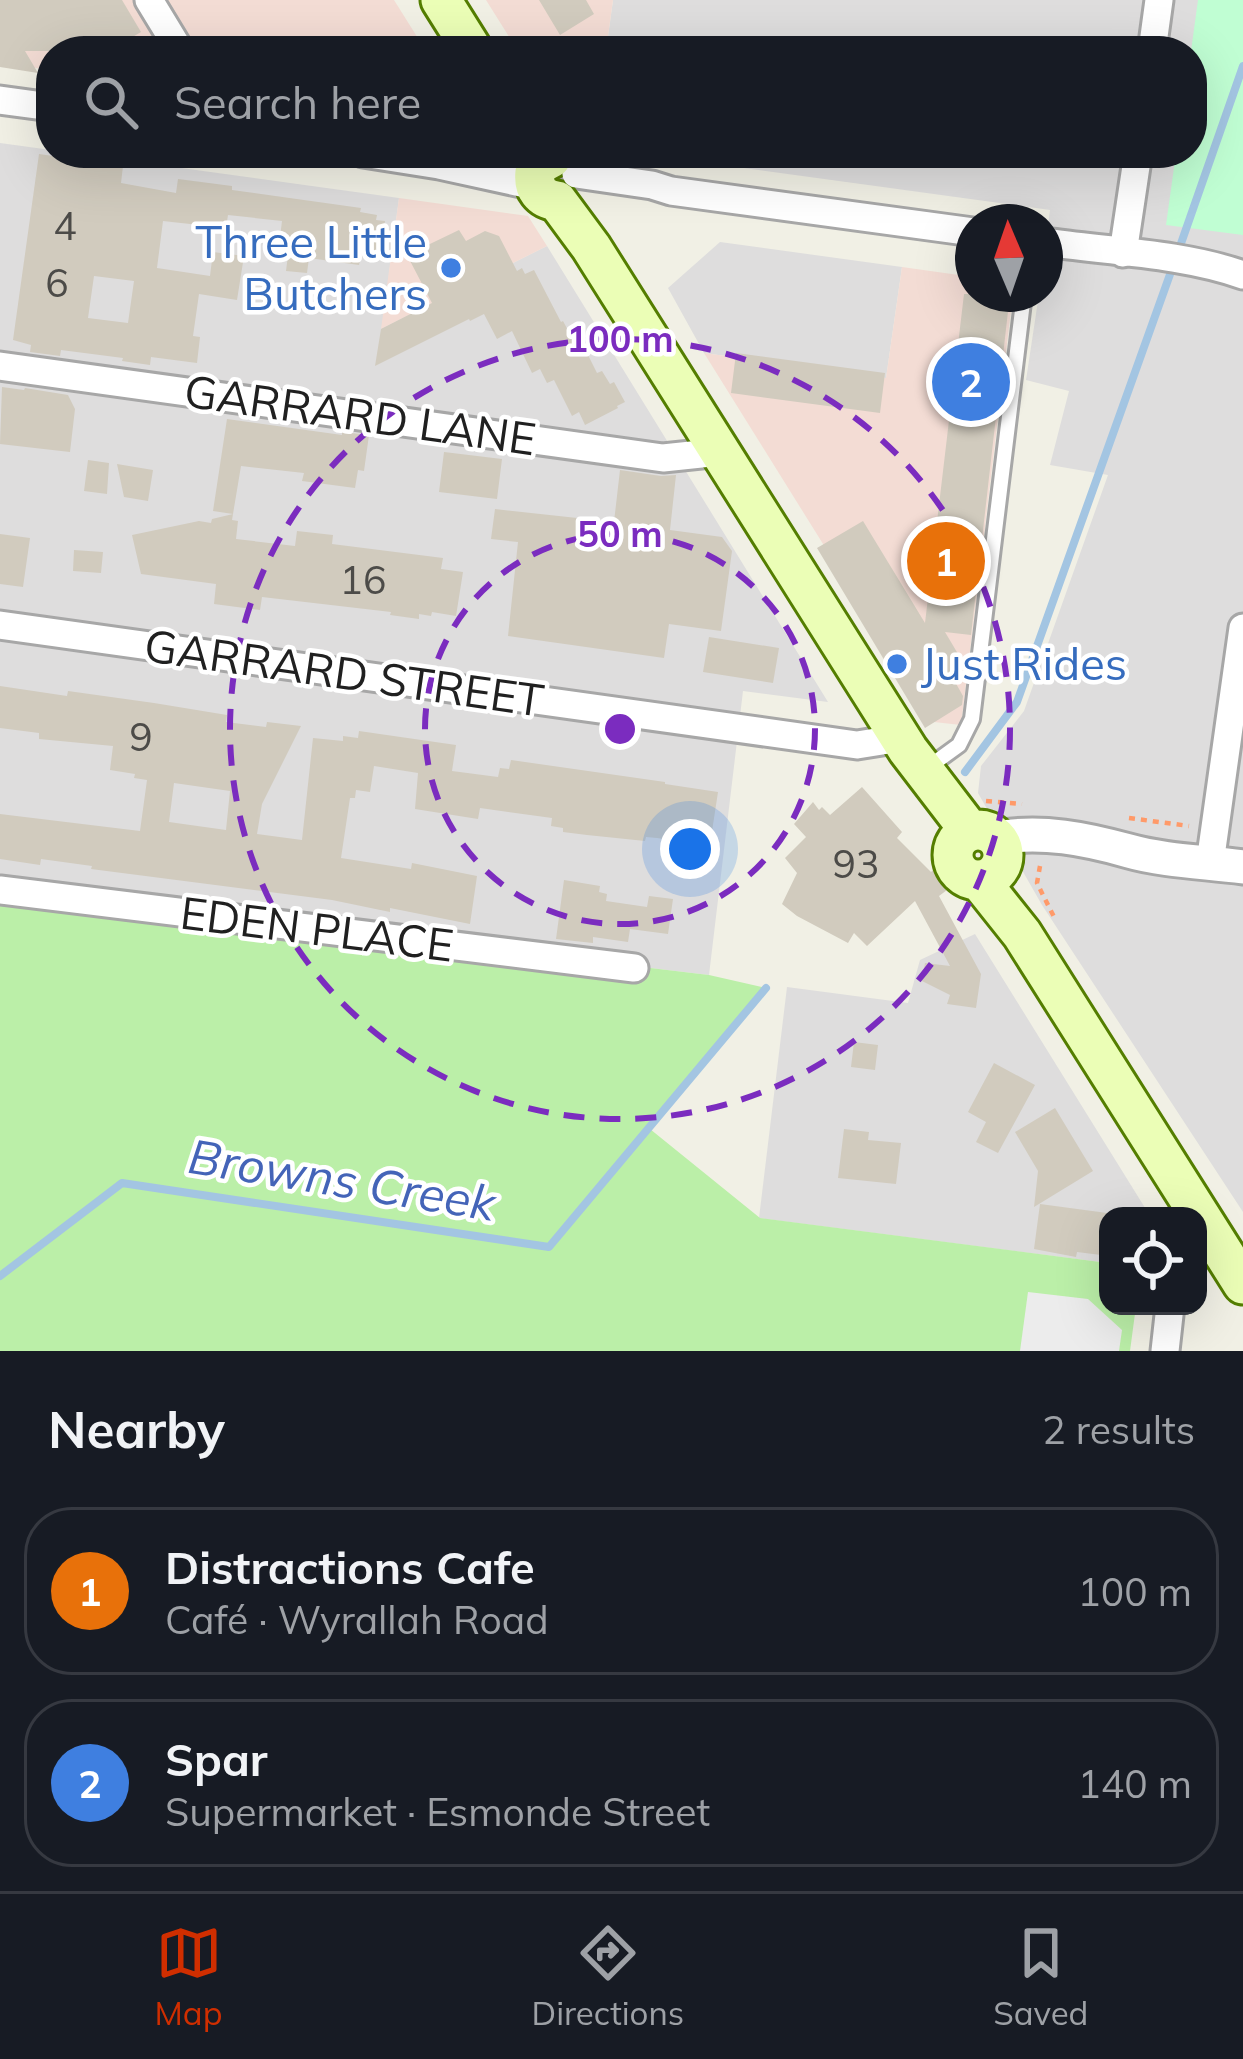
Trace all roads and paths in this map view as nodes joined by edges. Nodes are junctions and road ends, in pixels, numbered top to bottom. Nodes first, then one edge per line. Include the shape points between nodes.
1 (149, 0) edge
2 (441, 0) edge
3 (1159, 0) edge
4 (171, 36) edge
5 (464, 36) edge
6 (1154, 36) edge
7 (0, 100) edge
8 (36, 105) edge
9 (484, 168) edge
10 (1136, 168) edge
11 (552, 174) edge
12 (955, 230) edge
13 (1063, 245) edge
14 (1124, 253) junction
15 (1243, 275) edge
16 (1022, 312) edge
17 (0, 366) edge
18 (720, 452) junction
19 (0, 625) edge
20 (1243, 628) edge
21 (912, 753) junction
22 (983, 855) junction
23 (1226, 865) edge
24 (0, 890) edge
25 (634, 968) dead end
26 (1179, 1200) edge
27 (1243, 1284) edge
28 (1169, 1315) edge
29 (1165, 1351) edge

1 - 4 street
2 - 5 main road
3 - 6 street
7 - 8 street
9 - 11 street
10 - 14 street
11 - 12 street
11 - 18 main road
13 - 14 street
14 - 15 street
16 - 21 lane via 972,719 959,746
17 - 18 street, GARRARD LANE via 663,458
18 - 21 main road
19 - 21 street, GARRARD STREET
20 - 23 street
21 - 22 main road via 920,784
22 - 23 street via 1043,834
22 - 26 main road
24 - 25 street, EDEN PLACE
26 - 27 main road
28 - 29 street

